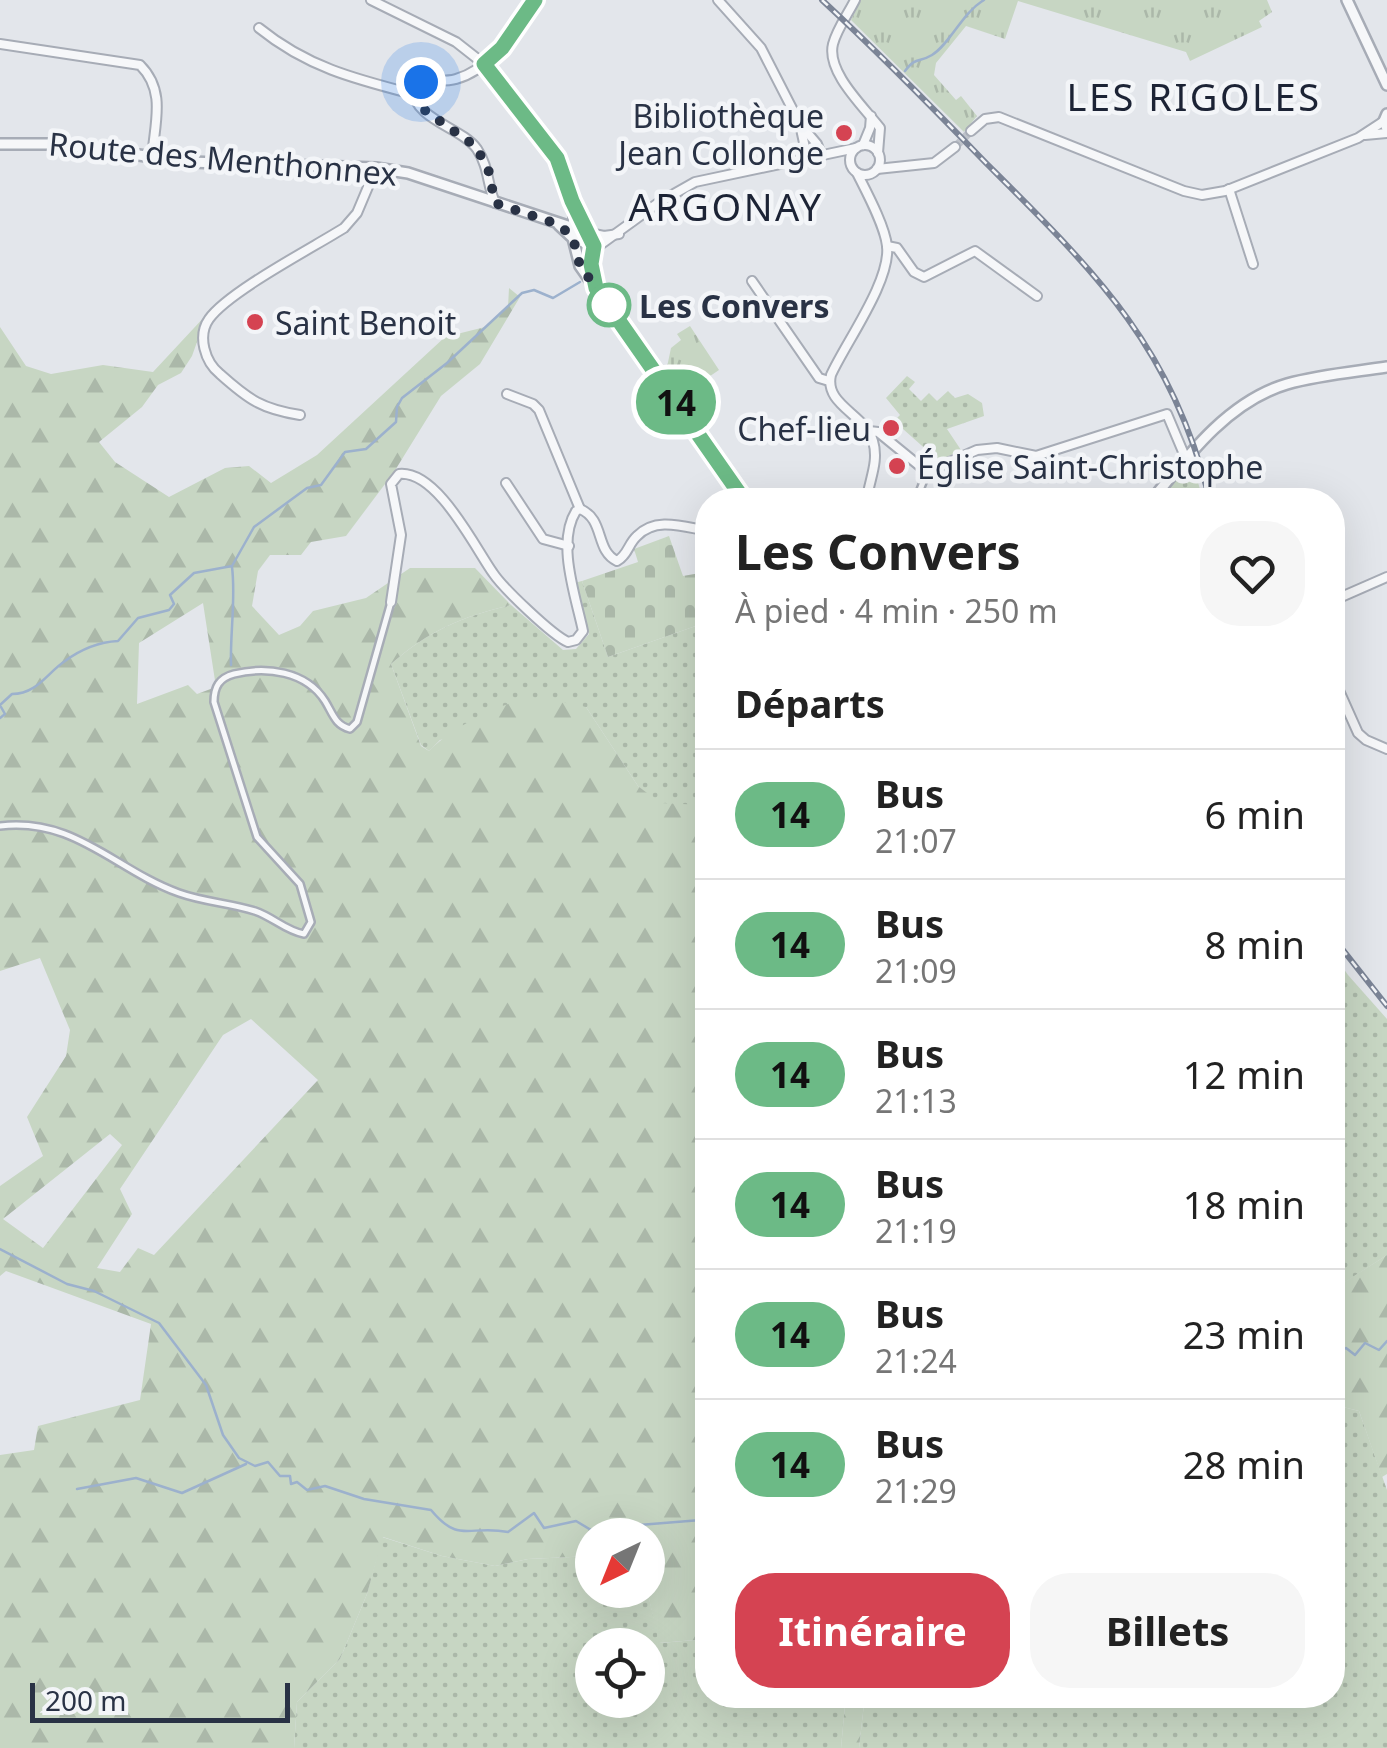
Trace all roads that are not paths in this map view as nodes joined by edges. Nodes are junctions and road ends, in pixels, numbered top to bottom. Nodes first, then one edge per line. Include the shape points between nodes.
1 (371, 0) edge
2 (535, 0) edge
3 (718, 0) edge
4 (855, 0) edge
5 (1347, 0) edge
6 (259, 28) dead end
7 (0, 44) edge
8 (484, 64) junction
9 (1386, 84) edge
10 (1387, 93) edge
11 (413, 94) junction
12 (871, 116) junction
13 (800, 124) junction
14 (1386, 124) edge
15 (971, 131) tunnel mouth
16 (0, 144) edge
17 (859, 147) junction
18 (956, 147) tunnel mouth
19 (823, 154) junction
20 (878, 154) junction
21 (807, 157) junction
22 (152, 159) junction
23 (850, 164) junction
24 (900, 165) junction
25 (376, 168) junction
26 (876, 170) junction
27 (857, 173) junction
28 (1229, 189) junction
29 (866, 197) junction
30 (572, 201) junction
31 (495, 203) junction
32 (573, 233) junction
33 (589, 234) junction
34 (618, 234) junction
35 (594, 246) junction
36 (887, 246) junction
37 (1253, 264) dead end
38 (752, 281) dead end
39 (596, 288) junction
40 (1037, 296) dead end
41 (1387, 367) edge
42 (829, 381) junction
43 (507, 394) dead end
44 (300, 415) dead end
45 (869, 432) junction
46 (1186, 459) junction
47 (927, 472) junction
48 (506, 483) dead end
49 (736, 488) edge
50 (870, 488) edge
51 (921, 488) edge
52 (1162, 488) edge
53 (580, 509) junction
54 (695, 529) edge
55 (570, 546) junction
56 (1387, 577) edge
57 (1345, 595) edge
58 (391, 602) joint
59 (1345, 703) edge
60 (1387, 749) edge
61 (0, 826) edge

1 - 8 street via 443,34
2 - 8 street
3 - 13 street via 765,54
4 - 12 street via 832,58
5 - 9 street
6 - 11 street via 350,79
7 - 22 street via 140,65 158,98
8 - 11 street via 453,81 424,81
8 - 30 street via 557,158
9 - 10 street
11 - 31 street via 421,109 475,146
12 - 17 street
12 - 20 street via 880,128
13 - 19 street
13 - 21 street
14 - 28 street
15 - 28 street via 999,117 1184,191
16 - 22 street, Route des Menthonnex via 58,144
17 - 19 street
17 - 20 street
17 - 23 street
18 - 24 street via 934,163
19 - 21 street
19 - 23 street
20 - 24 street
20 - 26 street
21 - 34 street via 695,182
22 - 25 street, Route des Menthonnex
23 - 27 street
24 - 26 street
25 - 31 street, Route des Menthonnex via 428,178
25 - 44 street via 344,228 232,297 205,328 206,356 215,370 262,407
26 - 27 street
26 - 29 street
27 - 29 street
28 - 37 street
29 - 36 street
30 - 32 street
30 - 33 street
31 - 32 street, Route des Menthonnex
32 - 33 street, Route des Menthonnex
32 - 35 street
32 - 39 street via 580,266
33 - 34 street
33 - 35 street
34 - 35 street
35 - 39 street
36 - 40 street via 924,277 976,251
36 - 42 street via 879,282
38 - 42 street via 819,378
39 - 49 street
41 - 46 street via 1262,394 1225,419
42 - 45 street via 833,396
43 - 53 street via 538,410
45 - 47 street via 878,432
45 - 50 street via 876,464
46 - 47 street via 1167,414 1036,456 977,450
46 - 52 street
47 - 51 street
48 - 55 street via 543,539
53 - 54 street via 592,516 605,552 617,561 634,538 655,526
53 - 55 street via 570,521
55 - 58 street via 570,589 583,631 568,642 501,583 442,500 415,476 399,474 391,484 401,535
56 - 57 street
58 - 61 street via 350,728 338,723 313,688 277,670 226,676 214,693 257,837 300,884 311,922 304,934 252,910 178,892 88,842 25,823
59 - 60 street via 1360,736

